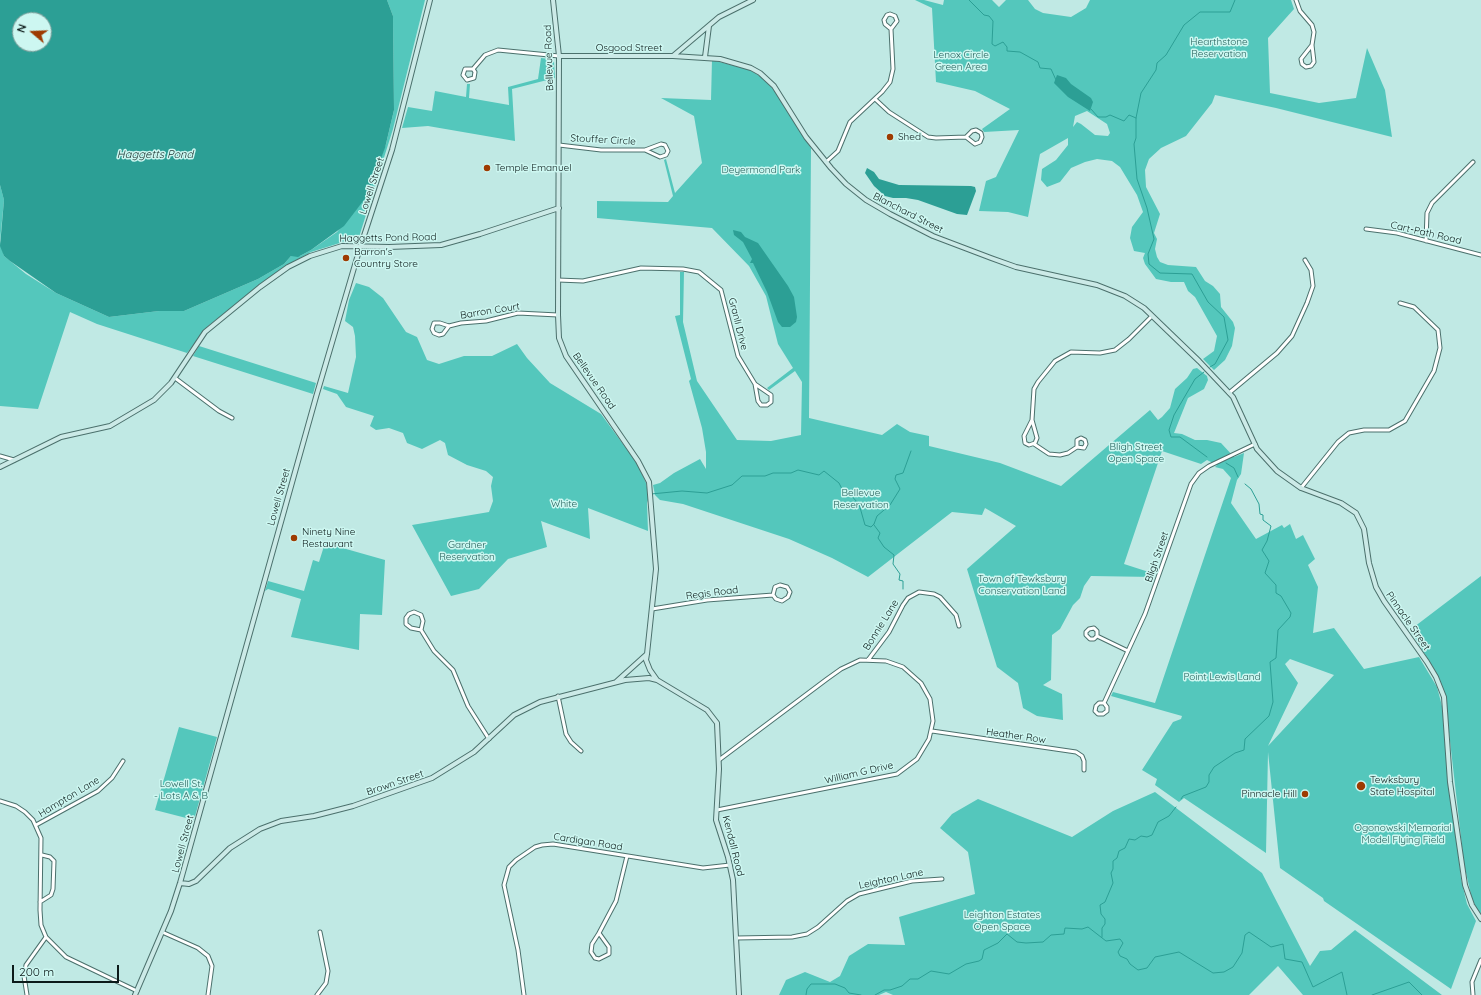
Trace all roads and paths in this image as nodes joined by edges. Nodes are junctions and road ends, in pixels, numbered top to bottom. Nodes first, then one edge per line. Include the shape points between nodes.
1 (430, 0) edge
2 (553, 0) edge
3 (754, 0) edge
4 (1296, 0) edge
5 (708, 26) junction
6 (891, 30) junction
7 (1312, 45) junction
8 (558, 56) junction
9 (673, 56) junction
10 (705, 57) junction
11 (473, 69) junction
12 (875, 98) junction
13 (966, 137) junction
14 (559, 145) junction
15 (645, 150) junction
16 (826, 162) junction
17 (1473, 162) dead end
18 (559, 208) junction
19 (1366, 229) dead end
20 (1426, 241) junction
21 (360, 246) junction
22 (1481, 255) edge
23 (1305, 260) dead end
24 (558, 280) junction
25 (1400, 303) dead end
26 (558, 315) junction
27 (1152, 316) junction
28 (449, 326) junction
29 (1176, 338) joint
30 (175, 378) junction
31 (755, 384) junction
32 (1229, 393) junction
33 (232, 418) dead end
34 (1032, 420) junction
35 (1034, 444) junction
36 (1255, 444) junction
37 (1077, 447) dead end
38 (0, 456) edge
39 (14, 460) junction
40 (0, 467) edge
41 (1301, 488) junction
42 (773, 595) junction
43 (652, 609) junction
44 (959, 626) dead end
45 (422, 630) junction
46 (1097, 636) dead end
47 (1128, 651) junction
48 (647, 654) junction
49 (868, 660) junction
50 (657, 680) junction
51 (616, 683) junction
52 (558, 696) junction
53 (1104, 703) junction
54 (932, 731) junction
55 (489, 739) junction
56 (581, 751) dead end
57 (719, 760) junction
58 (122, 761) dead end
59 (1084, 770) dead end
60 (0, 801) edge
61 (717, 810) junction
62 (36, 825) junction
63 (42, 855) junction
64 (627, 856) junction
65 (730, 865) junction
66 (942, 879) dead end
67 (180, 883) junction
68 (40, 902) junction
69 (1481, 919) edge
70 (162, 932) junction
71 (320, 932) dead end
72 (599, 934) junction
73 (46, 937) junction
74 (737, 938) junction
75 (1481, 960) edge
76 (136, 993) edge
77 (27, 995) edge
78 (208, 995) edge
79 (316, 995) edge
80 (524, 995) edge
81 (739, 995) edge
82 (1473, 995) edge

1 - 21 street, Lowell Street via 396,135
2 - 8 street, Bellevue Road
3 - 5 street, Osgood Street via 724,14
4 - 7 street via 1300,11 1313,27
5 - 9 street, Osgood Street
5 - 10 street
6 - 6 street via 884,22 890,14 897,19 897,24
6 - 12 street via 892,76 887,87
7 - 7 street via 1314,62 1306,67 1301,59
8 - 9 street, Osgood Street
8 - 11 street via 498,50 486,54
8 - 14 street, Bellevue Road
9 - 10 street, Blanchard Street
10 - 16 street, Blanchard Street via 751,68 766,77
11 - 11 street via 467,68 464,71 466,80 475,76
12 - 13 street via 892,114 926,136
12 - 16 street via 850,122 838,151
13 - 13 street via 974,130 982,135 981,141 976,144
14 - 15 street, Stouffer Circle via 601,150
14 - 18 street, Bellevue Road
15 - 15 street, Stouffer Circle via 661,144 668,151 660,157
16 - 27 street, Blanchard Street via 846,184 870,203 916,228 1016,267 1097,285 1125,296
17 - 20 street via 1432,203 1428,213
18 - 21 street, Haggetts Pond Road via 441,245
18 - 24 street, Bellevue Road
19 - 20 street, Cart-Path Road via 1397,233
20 - 22 street, Cart-Path Road
21 - 30 street, Haggetts Pond Road via 342,246 310,256 288,267 205,332
21 - 67 street, Lowell Street
23 - 32 street via 1311,270 1313,286 1292,336 1280,350
24 - 26 street, Bellevue Road
24 - 31 street, Granli Drive via 583,281 641,268 699,272 721,290 735,350 740,363
25 - 41 street via 1414,307 1438,330 1440,348 1434,371 1405,421 1389,430 1349,432
26 - 28 street, Barron Court via 518,313
26 - 43 street, Bellevue Road via 559,338 566,356 638,461 649,482 656,569
27 - 29 street, Blanchard Street
27 - 34 street via 1116,350 1100,353 1071,352 1055,361 1034,389
28 - 28 street, Barron Court via 434,324 432,329 438,335 443,334
29 - 32 street, Pinnacle Street
30 - 33 street
30 - 39 street, Haggetts Pond Road via 154,400 115,423 61,437
31 - 31 street, Granli Drive via 770,395 771,400 767,405 761,405 758,401
32 - 36 street, Pinnacle Street
34 - 35 street via 1037,436
34 - 35 street via 1023,438 1027,444
35 - 37 street via 1042,451 1053,455 1066,454
36 - 41 street, Pinnacle Street via 1277,471
36 - 47 street, Bligh Street via 1209,466 1195,478 1188,490 1145,614
38 - 39 street
39 - 40 street, Haggetts Pond Road
41 - 69 street, Pinnacle Street via 1341,502 1360,517 1376,587 1417,647 1441,689 1446,711 1449,770 1465,885 1472,905
42 - 42 street, Regis Road via 775,587 780,585 787,587 790,592 784,600 776,599
42 - 43 street, Regis Road via 707,600
43 - 48 street, Bellevue Road
44 - 49 street, Bonnie Lane via 956,615 940,597 919,592 902,605 889,632
45 - 45 street via 406,624 409,614 417,612 421,615
45 - 55 street via 434,651 453,670 468,706
46 - 47 street
47 - 53 street, Bligh Street
48 - 50 street, Bellevue Road via 648,665
48 - 51 street
49 - 54 street, William G Drive via 886,661 903,667 921,683 930,699
49 - 57 street, William G Drive via 860,660 841,669
50 - 51 street, Brown Street via 639,678
50 - 57 street, Kendall Road via 702,707 715,718
51 - 52 street, Brown Street
52 - 55 street, Brown Street via 514,715
52 - 56 street via 566,734
53 - 53 street, Bligh Street via 1096,706 1095,711 1098,714 1107,711
54 - 59 street, Heather Row via 1076,752 1082,756
54 - 61 street, William G Drive via 925,749 917,759 897,774
55 - 67 street, Brown Street via 471,755 418,784 353,806 281,822 255,832 230,848 196,881 190,884
57 - 61 street, Kendall Road
58 - 62 street, Hampton Lane via 112,778 98,791
60 - 62 street via 21,809
61 - 65 street, Kendall Road via 718,827
62 - 63 street via 41,838
63 - 68 street
63 - 68 street via 51,857 54,861 53,889 51,895
64 - 65 street, Cardigan Road via 703,868
64 - 72 street via 616,901
64 - 80 street, Cardigan Road via 542,844 509,867 505,876 504,891 518,950
65 - 74 street, Kendall Road
66 - 74 street, Leighton Lane via 912,881 859,894 807,934 792,937
67 - 70 street, Lowell Street
68 - 73 street via 41,925
70 - 76 street, Lowell Street
70 - 78 street via 198,948 207,955 212,966
71 - 79 street via 328,972 326,983
72 - 72 street via 609,946 608,954 599,959 591,952 592,944
73 - 76 street via 66,957
73 - 77 street via 26,965 24,976
74 - 81 street, Kendall Road
75 - 82 street via 1472,982

